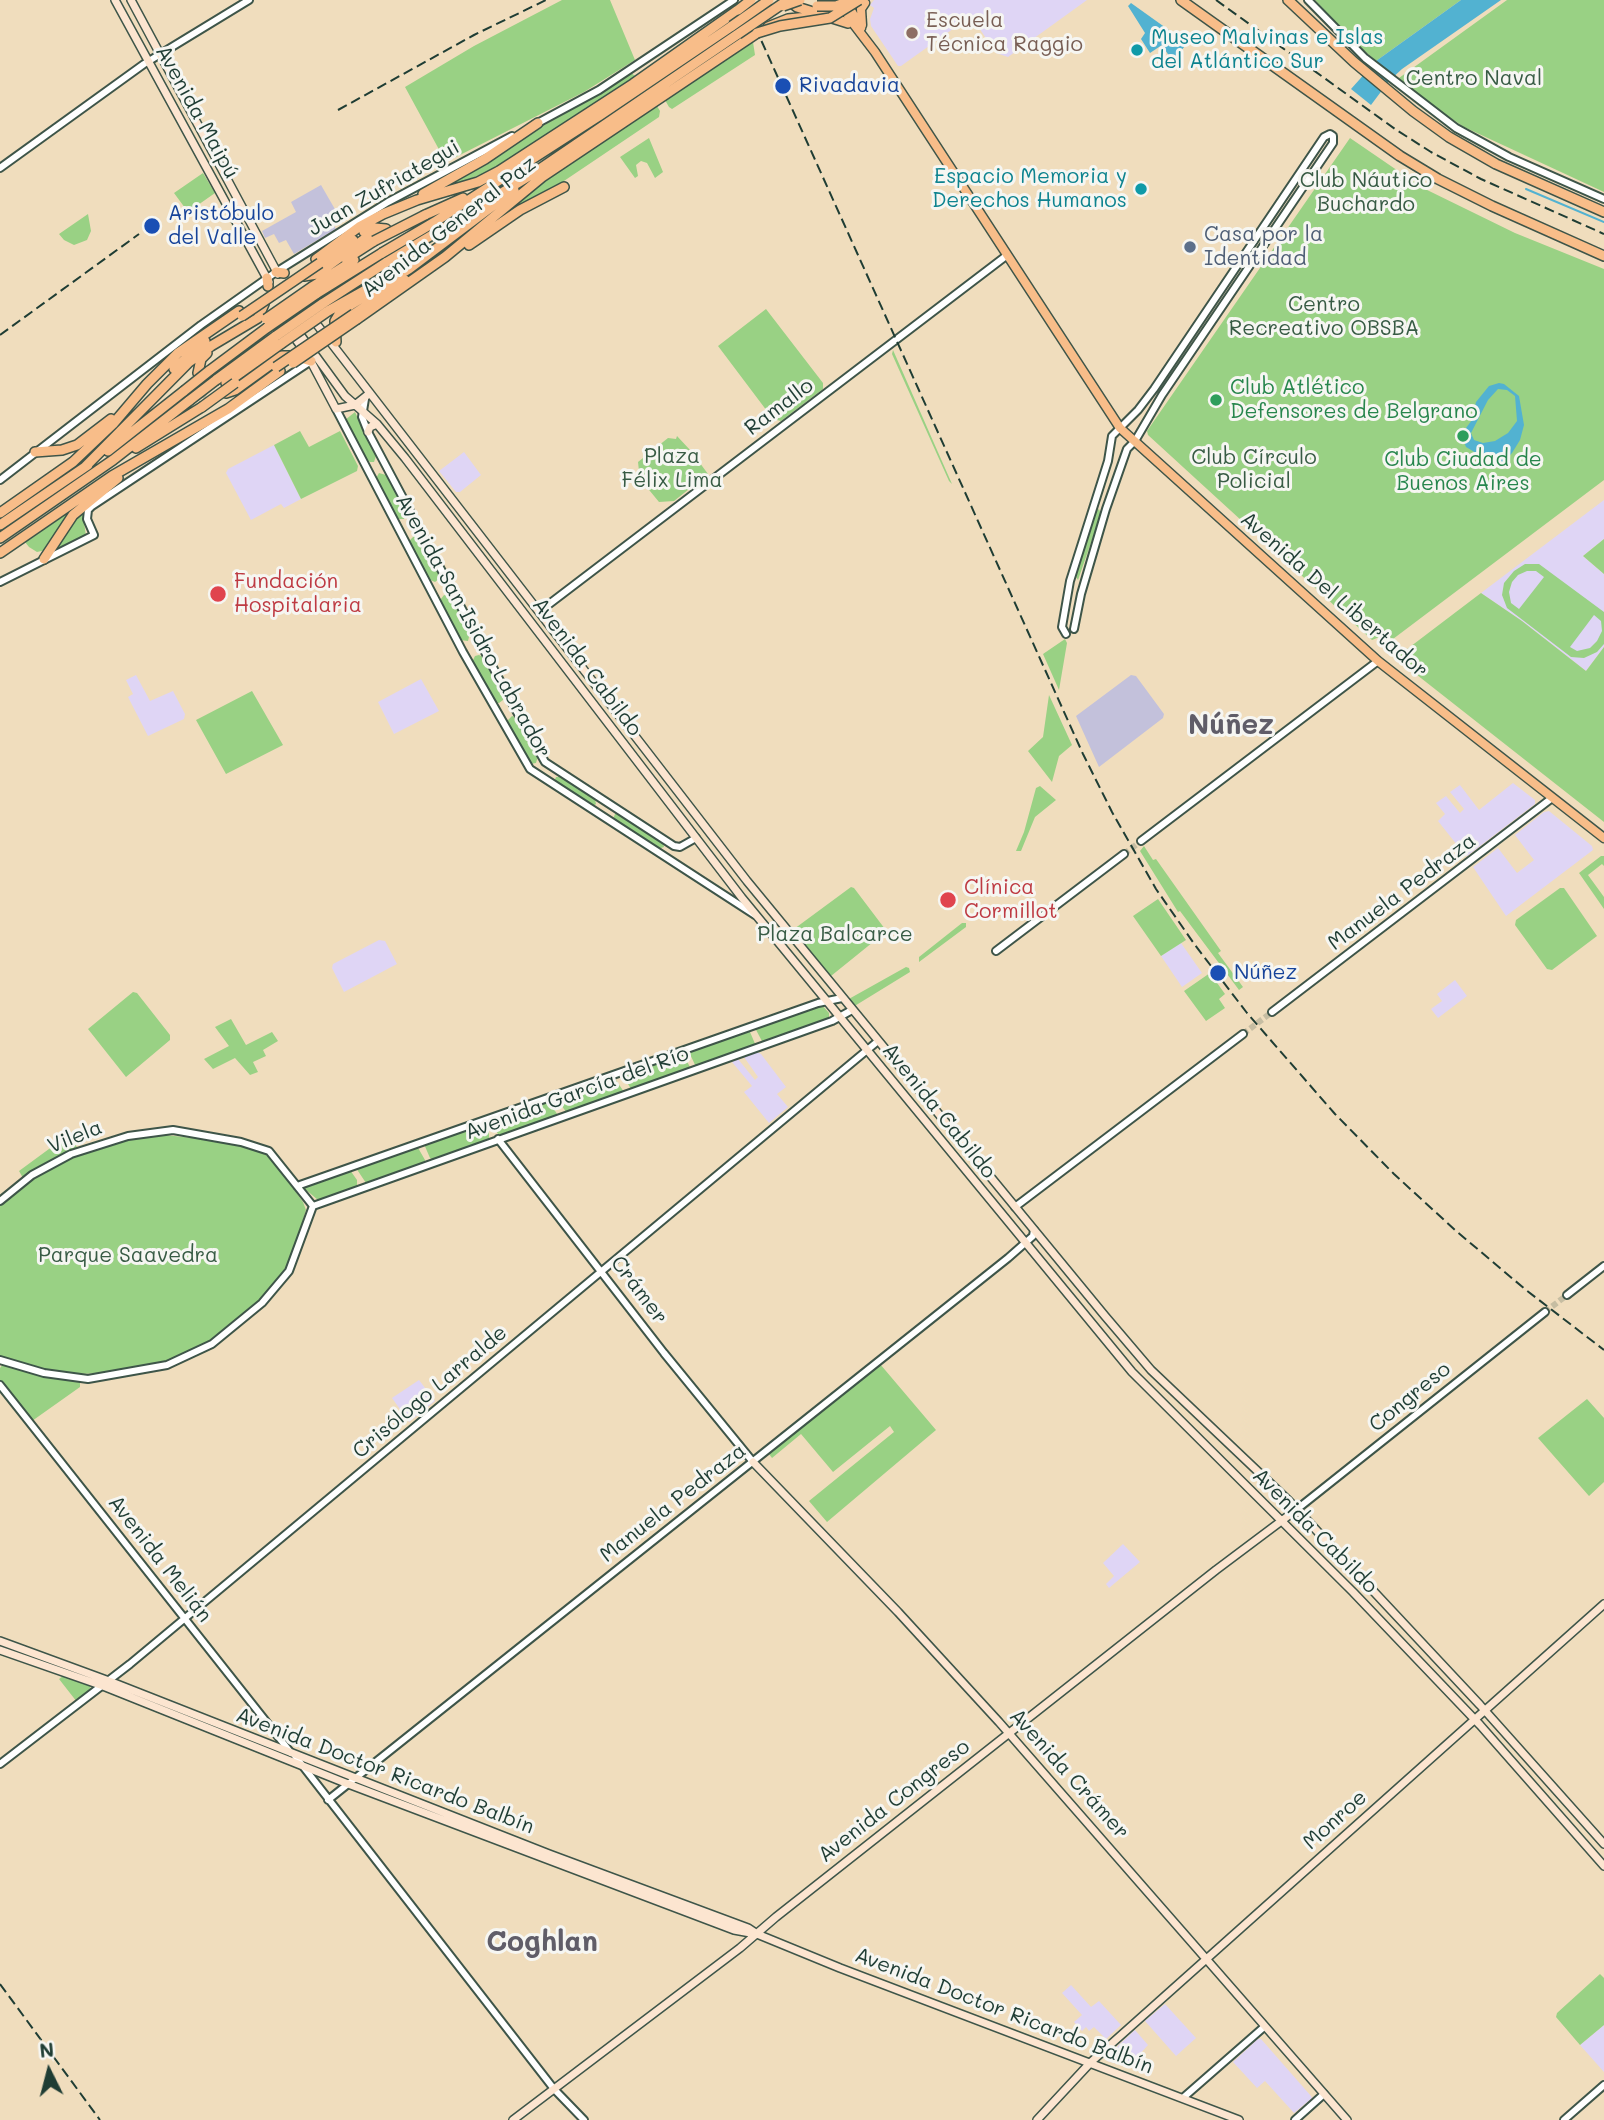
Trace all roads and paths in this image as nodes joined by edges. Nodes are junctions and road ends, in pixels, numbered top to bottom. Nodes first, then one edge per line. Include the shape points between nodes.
1 (115, 0) edge
2 (131, 0) edge
3 (249, 0) edge
4 (734, 0) edge
5 (769, 0) edge
6 (788, 0) edge
7 (801, 0) edge
8 (1181, 0) edge
9 (1308, 0) edge
10 (857, 2) edge
11 (1291, 2) edge
12 (746, 5) edge
13 (772, 10) junction
14 (827, 15) junction
15 (856, 27) junction
16 (758, 32) junction
17 (740, 35) junction
18 (161, 55) junction
19 (683, 59) junction
20 (149, 61) junction
21 (661, 81) junction
22 (635, 87) junction
23 (646, 103) junction
24 (538, 123) junction
25 (0, 168) edge
26 (531, 175) junction
27 (564, 187) dead end
28 (1604, 199) edge
29 (404, 204) junction
30 (494, 208) junction
31 (1604, 212) edge
32 (431, 221) junction
33 (1258, 237) junction
34 (379, 240) junction
35 (1266, 242) junction
36 (1006, 256) junction
37 (1604, 256) edge
38 (445, 257) junction
39 (318, 261) junction
40 (280, 274) junction
41 (302, 278) dead end
42 (395, 279) junction
43 (268, 283) junction
44 (290, 286) dead end
45 (297, 293) dead end
46 (275, 296) dead end
47 (264, 304) dead end
48 (279, 306) dead end
49 (241, 313) junction
50 (321, 314) junction
51 (355, 316) junction
52 (267, 323) junction
53 (336, 346) junction
54 (199, 354) junction
55 (307, 360) junction
56 (278, 369) junction
57 (226, 385) junction
58 (138, 394) junction
59 (368, 396) junction
60 (218, 400) dead end
61 (197, 404) junction
62 (359, 407) junction
63 (335, 410) junction
64 (1138, 410) junction
65 (1147, 418) junction
66 (127, 423) junction
67 (377, 424) junction
68 (1120, 428) junction
69 (368, 432) junction
70 (1135, 441) junction
71 (160, 447) junction
72 (1111, 450) junction
73 (35, 452) junction
74 (1122, 459) junction
75 (113, 460) junction
76 (85, 467) junction
77 (0, 480) edge
78 (0, 513) edge
79 (0, 525) edge
80 (0, 538) edge
81 (0, 553) edge
82 (44, 559) junction
83 (0, 582) edge
84 (540, 611) junction
85 (1074, 629) dead end
86 (1066, 634) dead end
87 (1378, 661) junction
88 (1552, 798) junction
89 (696, 838) junction
90 (1604, 838) edge
91 (1141, 841) tunnel mouth
92 (1124, 853) tunnel mouth
93 (757, 916) junction
94 (996, 951) dead end
95 (842, 998) junction
96 (826, 1001) junction
97 (852, 1010) junction
98 (1272, 1012) tunnel mouth
99 (839, 1018) junction
100 (1243, 1034) tunnel mouth
101 (878, 1041) junction
102 (867, 1050) junction
103 (498, 1139) junction
104 (297, 1186) junction
105 (0, 1201) edge
106 (313, 1206) junction
107 (1015, 1207) junction
108 (1034, 1230) junction
109 (1026, 1243) junction
110 (1604, 1266) edge
111 (602, 1272) junction
112 (1567, 1295) tunnel mouth
113 (1545, 1312) tunnel mouth
114 (0, 1361) edge
115 (0, 1385) edge
116 (753, 1462) junction
117 (1293, 1511) junction
118 (1281, 1519) junction
119 (1604, 1604) edge
120 (184, 1618) junction
121 (0, 1641) edge
122 (0, 1650) edge
123 (106, 1683) junction
124 (1484, 1711) junction
125 (1474, 1720) junction
126 (1009, 1733) junction
127 (293, 1755) junction
128 (0, 1764) edge
129 (301, 1765) junction
130 (352, 1781) junction
131 (328, 1800) junction
132 (1604, 1844) edge
133 (1604, 1866) edge
134 (743, 1933) junction
135 (757, 1934) junction
136 (746, 1943) junction
137 (1206, 1959) junction
138 (1264, 2027) junction
139 (1091, 2062) junction
140 (1604, 2085) edge
141 (554, 2089) junction
142 (1324, 2094) junction
143 (1184, 2098) junction
144 (513, 2120) edge
145 (584, 2120) edge
146 (1037, 2120) edge
147 (1239, 2120) edge
148 (1295, 2120) edge
149 (1347, 2120) edge
150 (1564, 2120) edge

1 - 20 main road, Avenida Maipú
2 - 18 main road, Avenida Maipú
3 - 18 street
4 - 24 street, Juan Zufriategui via 599,90
5 - 17 highway, Avenida General Paz, bridge
6 - 13 highway, Avenida General Paz, bridge
6 - 14 highway
7 - 10 highway, bridge via 817,6
7 - 13 highway, bridge
8 - 37 highway via 1429,173
9 - 28 street via 1372,63 1466,135
10 - 15 main road
10 - 15 main road, Avenida Del Libertador via 852,12
10 - 16 highway, Avenida General Paz, bridge via 824,20
11 - 31 highway via 1364,71 1460,144
12 - 19 highway
12 - 21 highway, Avenida General Paz
13 - 17 highway, Avenida General Paz, bridge
14 - 15 highway
14 - 16 highway, bridge via 792,18
15 - 36 main road, Avenida Del Libertador
16 - 17 highway, Avenida General Paz
17 - 19 highway, Avenida General Paz
17 - 21 highway, Avenida General Paz
17 - 21 highway, Avenida General Paz
18 - 20 street
18 - 40 main road, Avenida Maipú
19 - 21 highway, Avenida General Paz
20 - 25 street
20 - 43 main road, Avenida Maipú
21 - 22 highway, Avenida General Paz
21 - 23 highway, Avenida General Paz
22 - 29 highway, Avenida General Paz via 488,178
22 - 32 highway, Avenida General Paz via 497,183
23 - 26 highway, Avenida General Paz
23 - 38 highway, Avenida General Paz via 542,177
24 - 29 highway
24 - 40 street, Juan Zufriategui via 349,226
26 - 30 highway
26 - 32 highway, Avenida General Paz
27 - 38 highway
29 - 39 highway, Avenida General Paz via 359,227
30 - 42 highway
30 - 51 highway
32 - 34 highway, bridge
32 - 50 highway, Avenida General Paz, bridge
33 - 35 street
33 - 35 street via 1330,134 1333,143
33 - 64 street
34 - 39 highway via 365,232
34 - 41 highway via 317,279
34 - 52 highway, bridge
35 - 65 street
36 - 68 main road, Avenida Del Libertador
36 - 84 street, Ramallo
38 - 51 highway, Avenida General Paz
39 - 49 highway, Avenida General Paz
40 - 43 street, Juan Zufriategui
42 - 50 highway via 404,268 404,256 394,274
42 - 53 highway via 339,313
43 - 73 street, Juan Zufriategui via 201,325
44 - 45 main road
46 - 48 main road
47 - 54 highway via 258,318
49 - 58 highway, Avenida General Paz via 178,353
49 - 66 highway via 182,361
50 - 53 main road, Avenida Cabildo
50 - 53 main road, Avenida Cabildo via 323,333
50 - 57 highway, Avenida General Paz, bridge via 279,339
51 - 56 highway, Avenida General Paz, bridge
52 - 54 highway via 204,356 196,375 193,364
52 - 76 highway, bridge
53 - 59 main road, Avenida Cabildo
54 - 66 highway
55 - 57 highway via 291,351 278,352
55 - 62 main road, Avenida Cabildo via 297,335
55 - 63 main road, Avenida Cabildo
55 - 82 street via 92,506 86,514 94,535
56 - 60 highway via 231,398
56 - 71 highway, Avenida General Paz via 228,409
57 - 61 highway, bridge
58 - 73 highway via 82,442 62,450
58 - 78 highway, Avenida General Paz via 73,462
59 - 62 main road
59 - 84 main road, Avenida Cabildo
61 - 75 highway
61 - 75 highway via 170,428
62 - 63 main road
62 - 67 main road, Avenida Cabildo
62 - 69 street, Avenida San Isidro Labrador
63 - 93 street, Avenida San Isidro Labrador via 530,769
64 - 65 street
64 - 68 street
65 - 70 street
66 - 76 highway
67 - 69 main road
67 - 89 main road, Avenida Cabildo
68 - 70 main road, Avenida Del Libertador
68 - 72 street via 1112,436
69 - 89 street, Avenida San Isidro Labrador via 545,762 669,843 680,847
70 - 74 street
70 - 87 main road, Avenida Del Libertador
71 - 81 highway, Avenida General Paz
71 - 82 highway via 78,509
72 - 74 street via 1114,458
72 - 86 street via 1070,581 1062,627
73 - 77 street, Juan Zufriategui
74 - 85 street
75 - 80 highway
76 - 79 highway
82 - 83 street
84 - 95 main road, Avenida Cabildo
87 - 88 main road, Avenida Del Libertador
87 - 91 street
88 - 90 main road, Avenida Del Libertador
88 - 98 street, Manuela Pedraza
89 - 93 main road, Avenida Cabildo
92 - 94 street
93 - 96 main road, Avenida Cabildo
95 - 96 street, Avenida García del Río
95 - 97 main road, Avenida Cabildo
96 - 99 main road, Avenida Cabildo
96 - 104 street, Avenida García del Río
97 - 99 street, Avenida García del Río
97 - 101 main road, Avenida Cabildo
99 - 102 main road, Avenida Cabildo
99 - 103 street, Avenida García del Río
100 - 107 street
101 - 102 street, Crisólogo Larralde
101 - 107 main road, Avenida Cabildo
102 - 109 main road, Avenida Cabildo
102 - 111 street, Crisólogo Larralde
103 - 106 street, Avenida García del Río
103 - 111 street, Crámer
104 - 105 street, Vilela via 270,1151 173,1130 128,1136 71,1154 32,1175
104 - 106 street
106 - 114 street via 289,1271 262,1303 212,1344 167,1366 88,1378
107 - 108 main road, Avenida Cabildo
108 - 109 street, Manuela Pedraza
108 - 117 main road, Avenida Cabildo via 1146,1364
109 - 116 street, Manuela Pedraza
109 - 118 main road, Avenida Cabildo via 1139,1380
110 - 112 street
111 - 116 street, Crámer
111 - 120 street, Crisólogo Larralde
113 - 117 street, Congreso
115 - 120 street, Avenida Melián
116 - 126 main road, Avenida Crámer
116 - 130 street, Manuela Pedraza
117 - 118 main road, Avenida Congreso
117 - 124 main road, Avenida Cabildo
118 - 125 main road, Avenida Cabildo
118 - 126 main road, Avenida Congreso
119 - 124 main road, Monroe
120 - 123 street, Crisólogo Larralde
120 - 127 street, Avenida Melián
121 - 123 main road, Avenida Doctor Ricardo Balbín
122 - 123 main road, Avenida Doctor Ricardo Balbín
123 - 127 main road, Avenida Doctor Ricardo Balbín
123 - 128 street, Crisólogo Larralde
123 - 129 main road, Avenida Doctor Ricardo Balbín
124 - 125 main road, Monroe
124 - 132 main road, Avenida Cabildo
125 - 133 main road, Avenida Cabildo
125 - 137 main road, Monroe
126 - 135 main road, Avenida Congreso
126 - 137 main road, Avenida Crámer
127 - 129 street, Avenida Melián
127 - 130 main road, Avenida Doctor Ricardo Balbín
129 - 130 main road, Avenida Doctor Ricardo Balbín
129 - 131 street, Avenida Melián
130 - 131 street, Manuela Pedraza
130 - 134 main road, Avenida Doctor Ricardo Balbín
130 - 135 main road, Avenida Doctor Ricardo Balbín
131 - 141 street, Avenida Melián
134 - 135 main road, Avenida Doctor Ricardo Balbín
134 - 136 main road
135 - 136 main road, Avenida Congreso
135 - 139 main road, Avenida Doctor Ricardo Balbín
136 - 141 main road, Avenida Congreso
137 - 138 main road, Avenida Crámer
137 - 139 main road, Monroe
138 - 142 main road, Avenida Crámer
138 - 143 street
139 - 143 main road, Avenida Doctor Ricardo Balbín
139 - 146 main road, Monroe
140 - 150 street
141 - 144 main road, Avenida Congreso
141 - 145 street, Avenida Melián
142 - 148 street
142 - 149 main road, Avenida Crámer
143 - 147 main road, Avenida Doctor Ricardo Balbín

